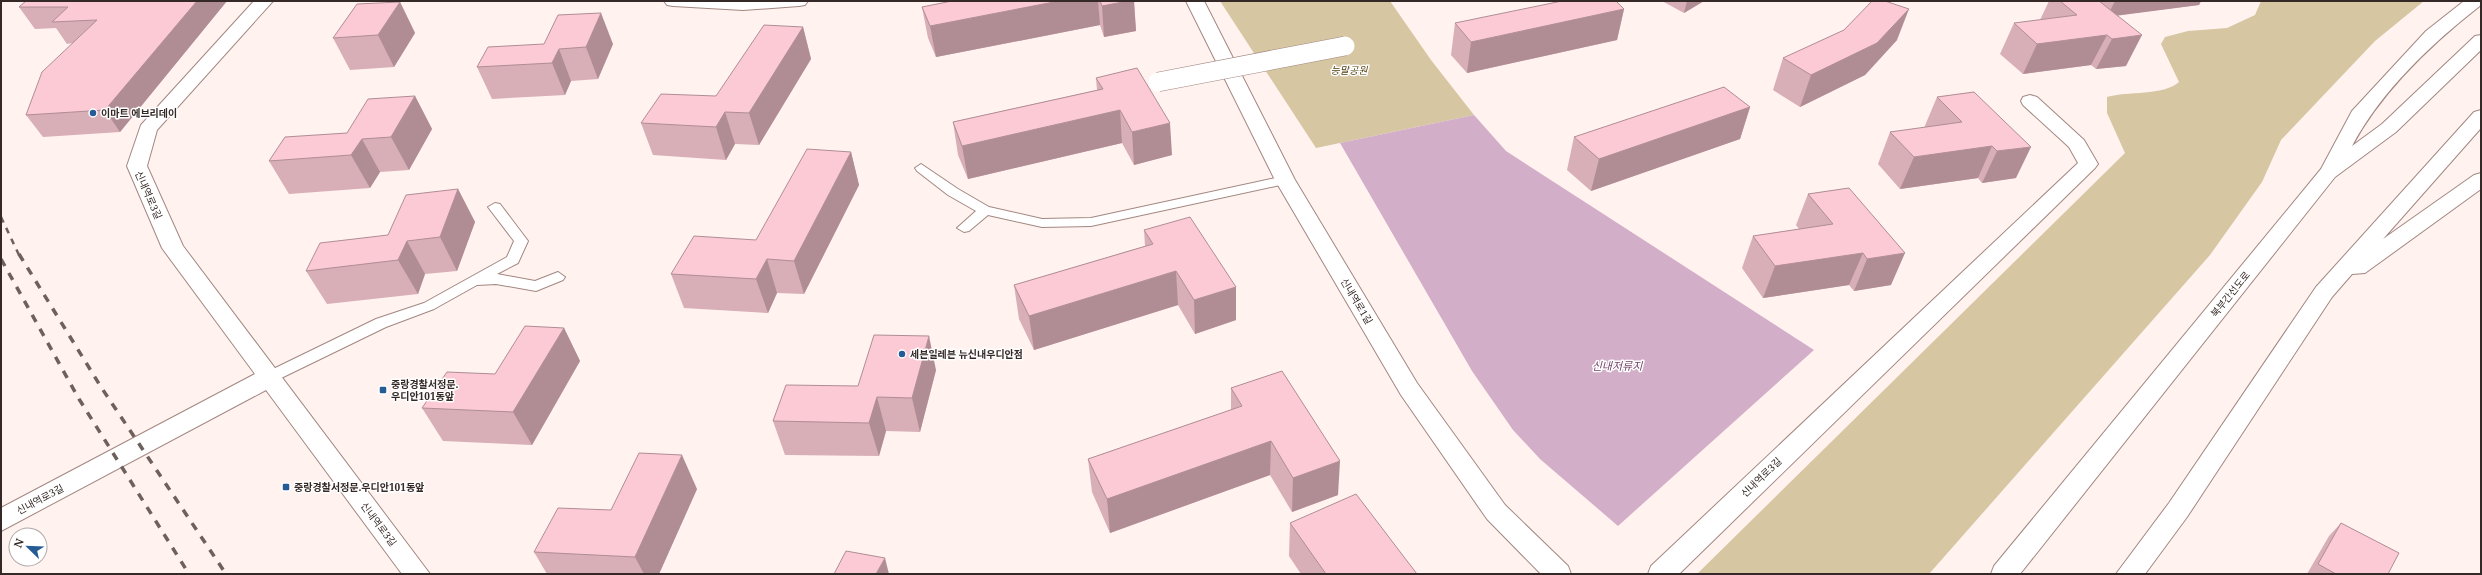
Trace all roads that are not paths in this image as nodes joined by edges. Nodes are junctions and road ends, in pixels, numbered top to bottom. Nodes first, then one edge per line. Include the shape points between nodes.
1 (264, 1) edge
2 (673, 1) edge
3 (799, 1) edge
4 (1195, 1) edge
5 (2475, 1) edge
6 (2481, 40) edge
7 (1345, 46) dead end
8 (1158, 82) dead end
9 (2030, 101) dead end
10 (2481, 116) edge
11 (921, 168) dead end
12 (2328, 173) junction
13 (2481, 179) edge
14 (1285, 180) junction
15 (495, 207) dead end
16 (986, 210) junction
17 (964, 228) dead end
18 (558, 277) dead end
19 (472, 282) junction
20 (2324, 292) junction
21 (270, 377) junction
22 (1, 520) edge
23 (417, 574) edge
24 (1558, 574) edge
25 (1660, 574) edge
26 (2004, 574) edge
27 (2129, 574) edge

1 - 21 main road, 신내역로3길 via 148,129 137,166 173,248
2 - 3 main road via 743,5
4 - 14 main road, 신내역로1길
5 - 12 main road via 2432,35 2359,115
6 - 12 main road, 북부간선도로 via 2389,128
7 - 8 main road, bridge
9 - 25 main road, 신내역로3길 via 2077,144 2088,164
10 - 20 main road
11 - 16 lane via 953,192
12 - 26 main road, 북부간선도로
13 - 20 main road
14 - 16 lane via 1091,222 1042,222
14 - 24 main road, 신내역로1길 via 1409,389 1496,512
15 - 19 lane via 522,241 513,260
16 - 17 lane
18 - 19 lane via 536,286 496,279
19 - 21 lane via 429,306 381,323
20 - 27 main road via 2178,510
21 - 22 main road, 신내역로3길
21 - 23 main road, 신내역로3길

